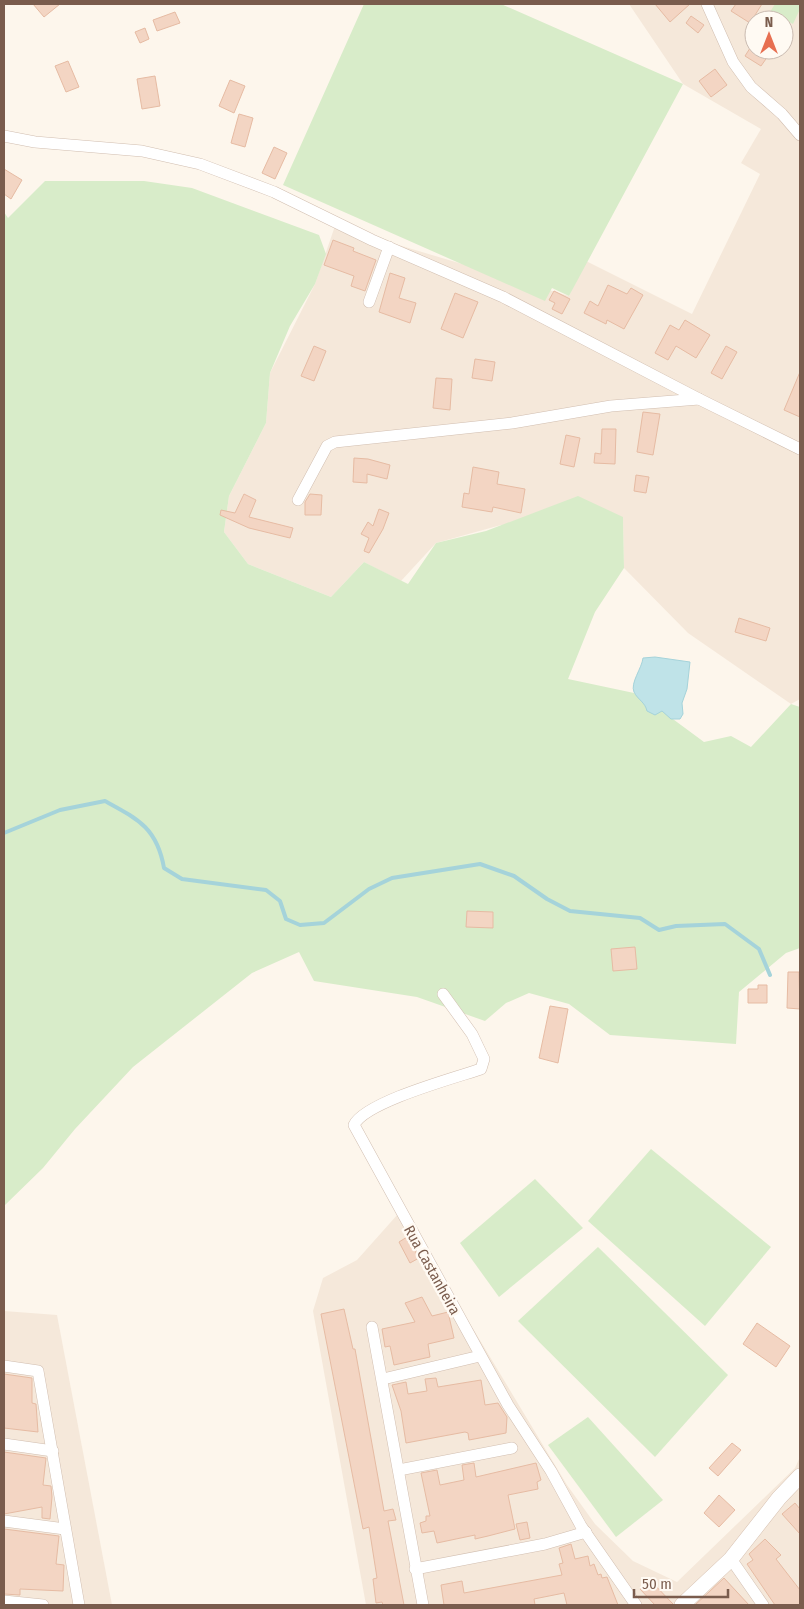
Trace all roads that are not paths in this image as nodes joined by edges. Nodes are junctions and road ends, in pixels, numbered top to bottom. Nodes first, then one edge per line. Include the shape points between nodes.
1 (708, 4) edge
2 (800, 135) edge
3 (4, 136) edge
4 (389, 247) junction
5 (369, 302) dead end
6 (699, 399) junction
7 (800, 449) edge
8 (298, 500) dead end
9 (443, 994) dead end
10 (372, 1327) dead end
11 (480, 1356) junction
12 (4, 1366) edge
13 (383, 1379) junction
14 (4, 1444) edge
15 (512, 1448) dead end
16 (53, 1451) junction
17 (399, 1470) junction
18 (800, 1476) edge
19 (4, 1521) edge
20 (65, 1529) junction
21 (583, 1529) junction
22 (731, 1559) junction
23 (414, 1565) junction
24 (4, 1600) edge
25 (43, 1605) edge
26 (79, 1605) edge
27 (423, 1605) edge
28 (636, 1605) edge
29 (682, 1605) edge
30 (762, 1605) edge

1 - 2 street via 733,62 751,88 782,114
3 - 4 street via 35,142 142,151 200,164 274,192
4 - 5 street
4 - 6 street via 503,297
6 - 7 street
6 - 8 street via 611,406 512,423 335,442 327,446
9 - 11 street, Rua Castanheira via 472,1034 484,1059 481,1069 382,1103 358,1117 354,1125
10 - 13 street
11 - 13 street
11 - 21 street, Rua Castanheira
12 - 16 street via 38,1371
13 - 17 street
14 - 16 street
15 - 17 street
16 - 20 street
17 - 23 street
18 - 22 street
19 - 20 street
20 - 26 street
21 - 23 street
21 - 28 street, Rua Castanheira
22 - 29 street
22 - 30 street
23 - 27 street
24 - 25 street

